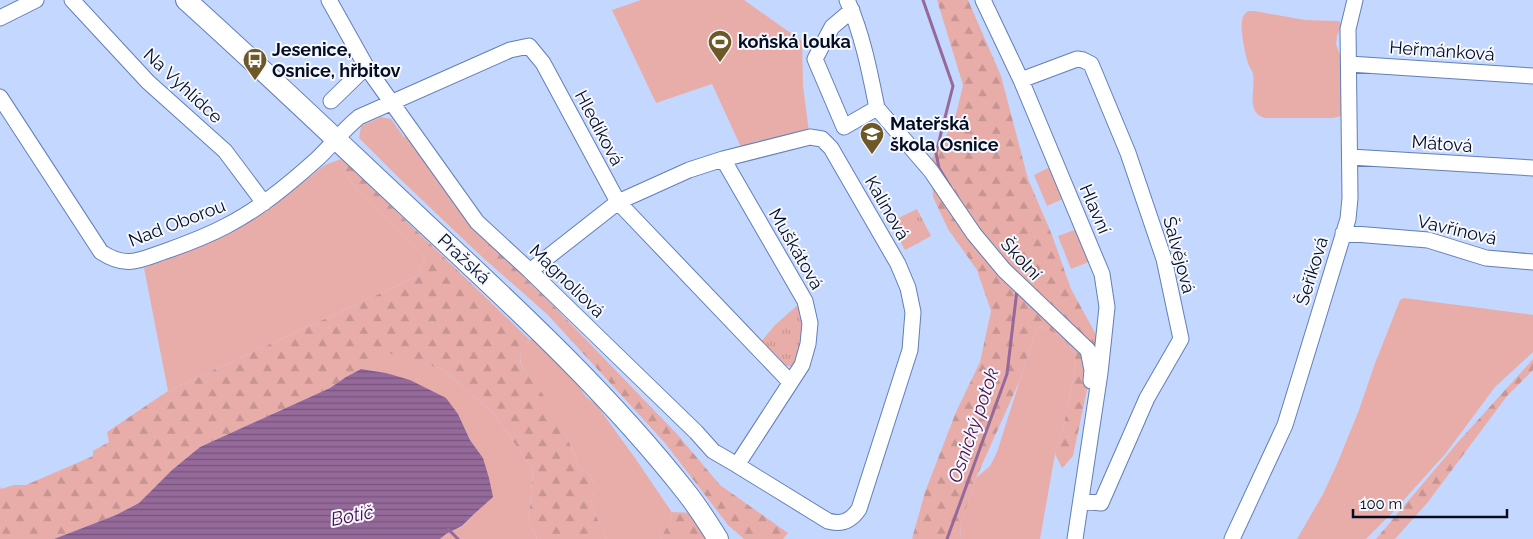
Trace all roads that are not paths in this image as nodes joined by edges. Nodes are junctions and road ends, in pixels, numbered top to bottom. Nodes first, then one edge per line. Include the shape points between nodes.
1 (36, 0) edge
2 (72, 0) edge
3 (186, 0) edge
4 (329, 0) edge
5 (983, 0) edge
6 (1354, 0) edge
7 (849, 5) edge
8 (0, 18) edge
9 (1349, 64) junction
10 (366, 67) junction
11 (1533, 76) edge
12 (1021, 80) junction
13 (0, 97) edge
14 (331, 101) dead end
15 (391, 102) junction
16 (876, 108) junction
17 (336, 139) junction
18 (1350, 157) junction
19 (722, 159) junction
20 (1533, 168) edge
21 (618, 202) junction
22 (264, 203) junction
23 (1344, 233) junction
24 (1533, 262) edge
25 (530, 271) junction
26 (790, 382) junction
27 (1088, 446) junction
28 (737, 465) junction
29 (1081, 501) junction
30 (844, 522) joint
31 (718, 539) edge
32 (1075, 539) edge
33 (1232, 539) edge

1 - 8 street
2 - 22 street, Na Vyhlídce via 148,82 225,151
3 - 17 main road, Pražská
4 - 10 street, Magnoliová
5 - 12 street, Hlavní
6 - 9 street, Šeříková via 1348,29
7 - 16 street via 868,65
7 - 16 street via 832,27 815,59 844,127
9 - 11 street, Heřmánková
9 - 18 street, Šeříková
10 - 14 street
10 - 15 street, Magnoliová
12 - 27 street, Hlavní via 1102,274 1107,307
12 - 29 street, Šalvějová via 1077,59 1091,64 1128,154 1164,259 1181,339 1147,398 1102,503
13 - 22 street, Nad Oborou via 101,252 112,259 124,263 179,246 226,227
15 - 17 street, Hledíková via 359,117
15 - 21 street, Hledíková via 510,50 529,46 543,63
15 - 25 street, Magnoliová via 477,222
16 - 27 street, Školní via 931,171 974,234 1004,270 1088,350 1092,370 1083,428
17 - 22 street, Nad Oborou
17 - 31 main road, Pražská via 575,366 687,493
18 - 20 street, Mátová
18 - 23 street, Šeříková via 1350,209
19 - 21 street, Kalinová
19 - 26 street, Muškátová via 805,300 810,324 808,344 802,365
19 - 30 street, Kalinová via 810,137 822,139 836,156 898,264 908,288 913,312 910,350 859,509
21 - 25 street, Kalinová
21 - 26 street, Hledíková
23 - 24 street, Vavřínová via 1428,240 1486,258
23 - 33 street, Šeříková via 1287,420
25 - 28 street, Magnoliová via 713,451
26 - 28 street, Muškátová
27 - 29 street
28 - 30 street, Magnoliová via 828,521
29 - 32 street

